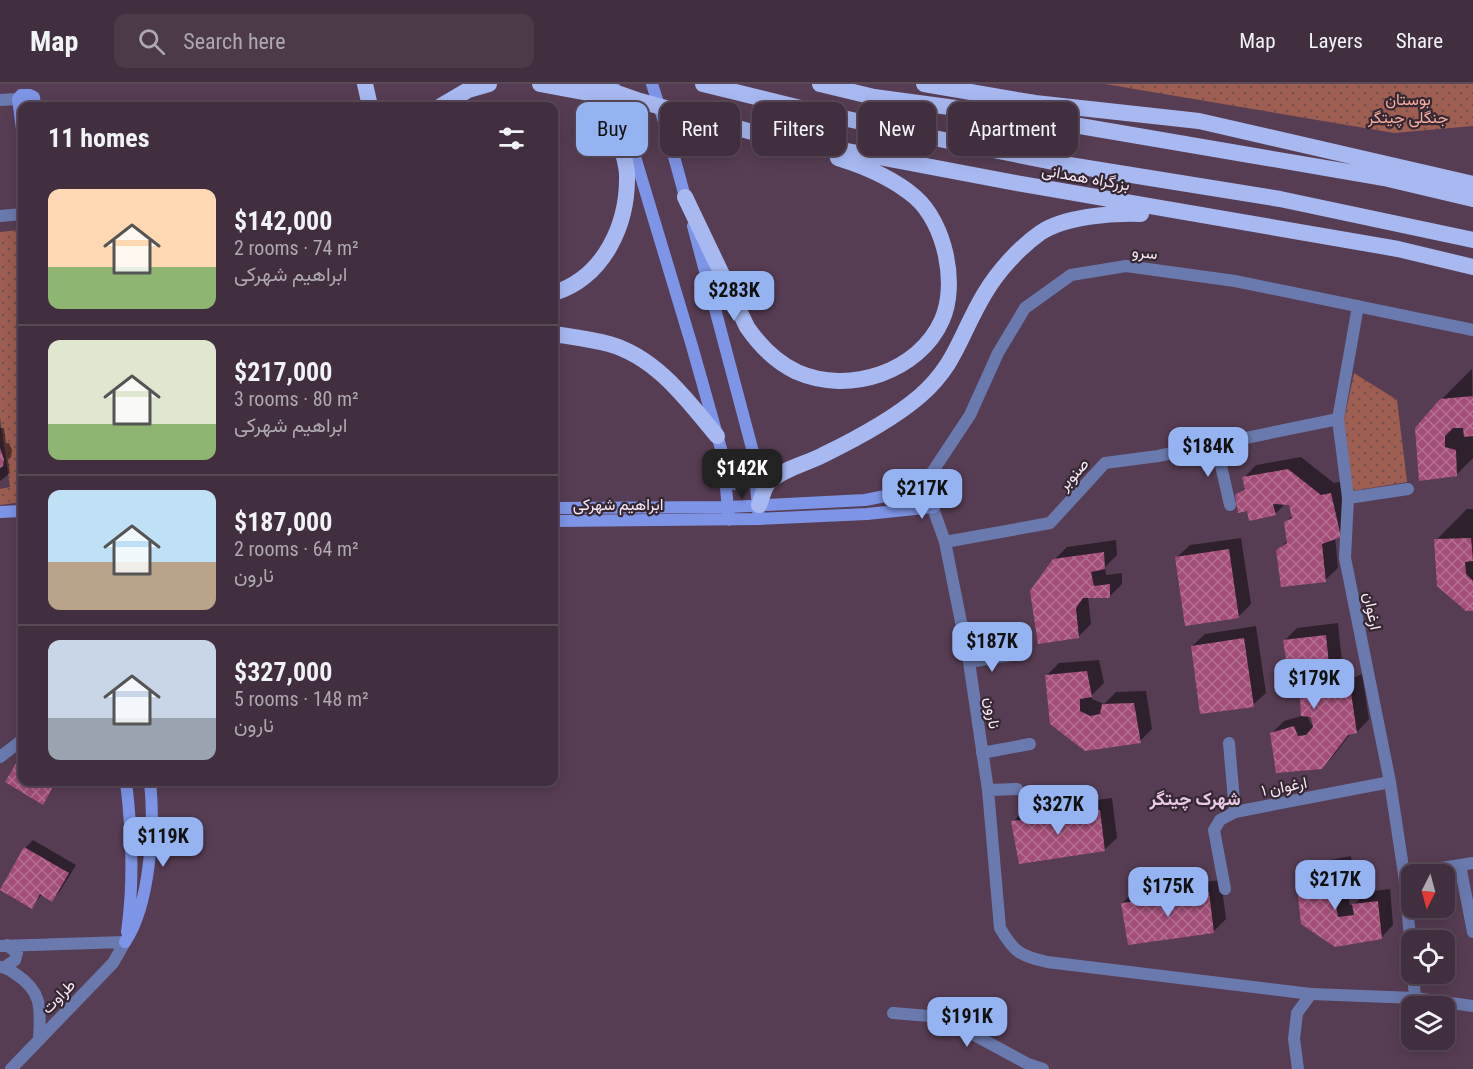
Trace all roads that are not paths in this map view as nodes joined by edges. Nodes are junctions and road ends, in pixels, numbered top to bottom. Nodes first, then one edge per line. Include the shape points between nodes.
1 (365, 84) edge
2 (489, 84) edge
3 (540, 84) edge
4 (591, 84) edge
5 (613, 84) edge
6 (652, 84) edge
7 (703, 84) edge
8 (820, 84) edge
9 (924, 84) edge
10 (982, 84) edge
11 (18, 99) junction
12 (0, 100) edge
13 (640, 101) junction
14 (18, 102) edge
15 (35, 102) edge
16 (369, 102) edge
17 (448, 102) edge
18 (618, 102) edge
19 (1029, 102) edge
20 (1032, 102) edge
21 (1078, 108) edge
22 (752, 132) edge
23 (846, 151) edge
24 (624, 156) edge
25 (634, 156) edge
26 (832, 156) edge
27 (1473, 184) edge
28 (685, 197) junction
29 (1473, 199) edge
30 (18, 214) edge
31 (0, 216) edge
32 (1208, 217) junction
33 (1473, 240) edge
34 (1473, 267) edge
35 (558, 291) edge
36 (1358, 306) junction
37 (1473, 330) edge
38 (558, 335) edge
39 (1338, 419) junction
40 (717, 436) junction
41 (1216, 444) junction
42 (756, 477) junction
43 (725, 479) junction
44 (926, 488) junction
45 (1408, 489) dead end
46 (1348, 498) junction
47 (1230, 505) dead end
48 (728, 507) junction
49 (934, 507) junction
50 (558, 508) edge
51 (18, 511) edge
52 (0, 512) edge
53 (759, 512) junction
54 (729, 520) junction
55 (558, 521) edge
56 (945, 542) junction
57 (1011, 655) dead end
58 (969, 662) junction
59 (18, 743) edge
60 (1229, 743) dead end
61 (1030, 744) dead end
62 (982, 753) junction
63 (0, 757) edge
64 (1390, 782) junction
65 (126, 786) edge
66 (150, 786) edge
67 (1017, 789) dead end
68 (988, 790) junction
69 (1235, 812) junction
70 (1402, 864) edge
71 (1467, 864) edge
72 (1225, 888) dead end
73 (1473, 932) edge
74 (125, 942) junction
75 (4, 945) edge
76 (3, 967) edge
77 (1311, 994) junction
78 (1401, 997) edge
79 (1455, 1004) edge
80 (1473, 1006) edge
81 (893, 1014) dead end
82 (39, 1040) junction
83 (11, 1069) edge
84 (1043, 1069) edge
85 (1298, 1069) edge

1 - 16 highway
2 - 17 highway
3 - 13 highway
4 - 13 highway, بزرگراه همدانی
5 - 18 main road
6 - 28 main road
7 - 33 highway, بزرگراه همدانی via 929,137 1063,164 1280,199
8 - 29 highway via 874,97 1039,119 1361,174
9 - 19 highway
10 - 20 highway
11 - 12 street
11 - 14 main road
11 - 15 main road via 30,95
13 - 22 highway, بزرگراه همدانی
21 - 27 highway via 1199,121
23 - 32 highway, بزرگراه همدانی
24 - 35 highway via 627,172 621,224 612,243 576,283
25 - 40 main road
26 - 28 highway via 855,163 916,198 939,229 949,271 946,307 935,332 915,354 887,372 852,381 833,381 798,372 770,355 747,327
28 - 42 main road via 753,452
30 - 31 street
32 - 34 highway, بزرگراه همدانی via 1398,249
32 - 53 highway via 1125,213 1086,217 1041,232 1018,252 985,293 951,361 928,388 874,428 768,482
36 - 37 street, سرو
36 - 39 street, ارغوان
36 - 44 street, سرو via 1235,281 1126,266 1071,275 1025,308 998,353 970,416 929,477
38 - 40 highway via 610,344 648,361
39 - 41 street, صنوبر
39 - 46 street, ارغوان
40 - 43 main road
41 - 47 street
41 - 56 street, صنوبر via 1105,463 1050,523
42 - 43 main road via 742,485
42 - 53 main road
43 - 48 main road
44 - 49 street, نارون
44 - 53 main road, ابراهیم شهرکی via 865,500
45 - 46 street
46 - 64 street, ارغوان via 1345,558
48 - 50 main road, ابراهیم شهرکی
48 - 53 main road, ابراهیم شهرکی
48 - 54 main road
49 - 53 main road, ابراهیم شهرکی via 867,514
49 - 56 street, نارون
51 - 52 main road
53 - 54 main road, ابراهیم شهرکی
54 - 55 main road, ابراهیم شهرکی
56 - 58 street, نارون
57 - 58 street
58 - 62 street, نارون
59 - 63 street
60 - 69 street
61 - 62 street
62 - 68 street, نارون
64 - 69 street, ارغوان ۱
64 - 70 street, ارغوان
65 - 74 main road, طراوت via 130,843
66 - 74 main road, طراوت via 147,871 135,929
67 - 68 street
68 - 77 street, نارون via 1000,928 1010,945 1027,958
69 - 72 street via 1220,820 1214,830
71 - 73 street
74 - 75 street
74 - 82 street, طراوت via 113,963
75 - 76 street via 17,953 15,960
76 - 82 street via 26,981 40,1002
77 - 78 street, نارون
77 - 85 street via 1297,1013 1294,1039
79 - 80 street, نارون
81 - 84 street via 941,1017
82 - 83 street, طراوت

